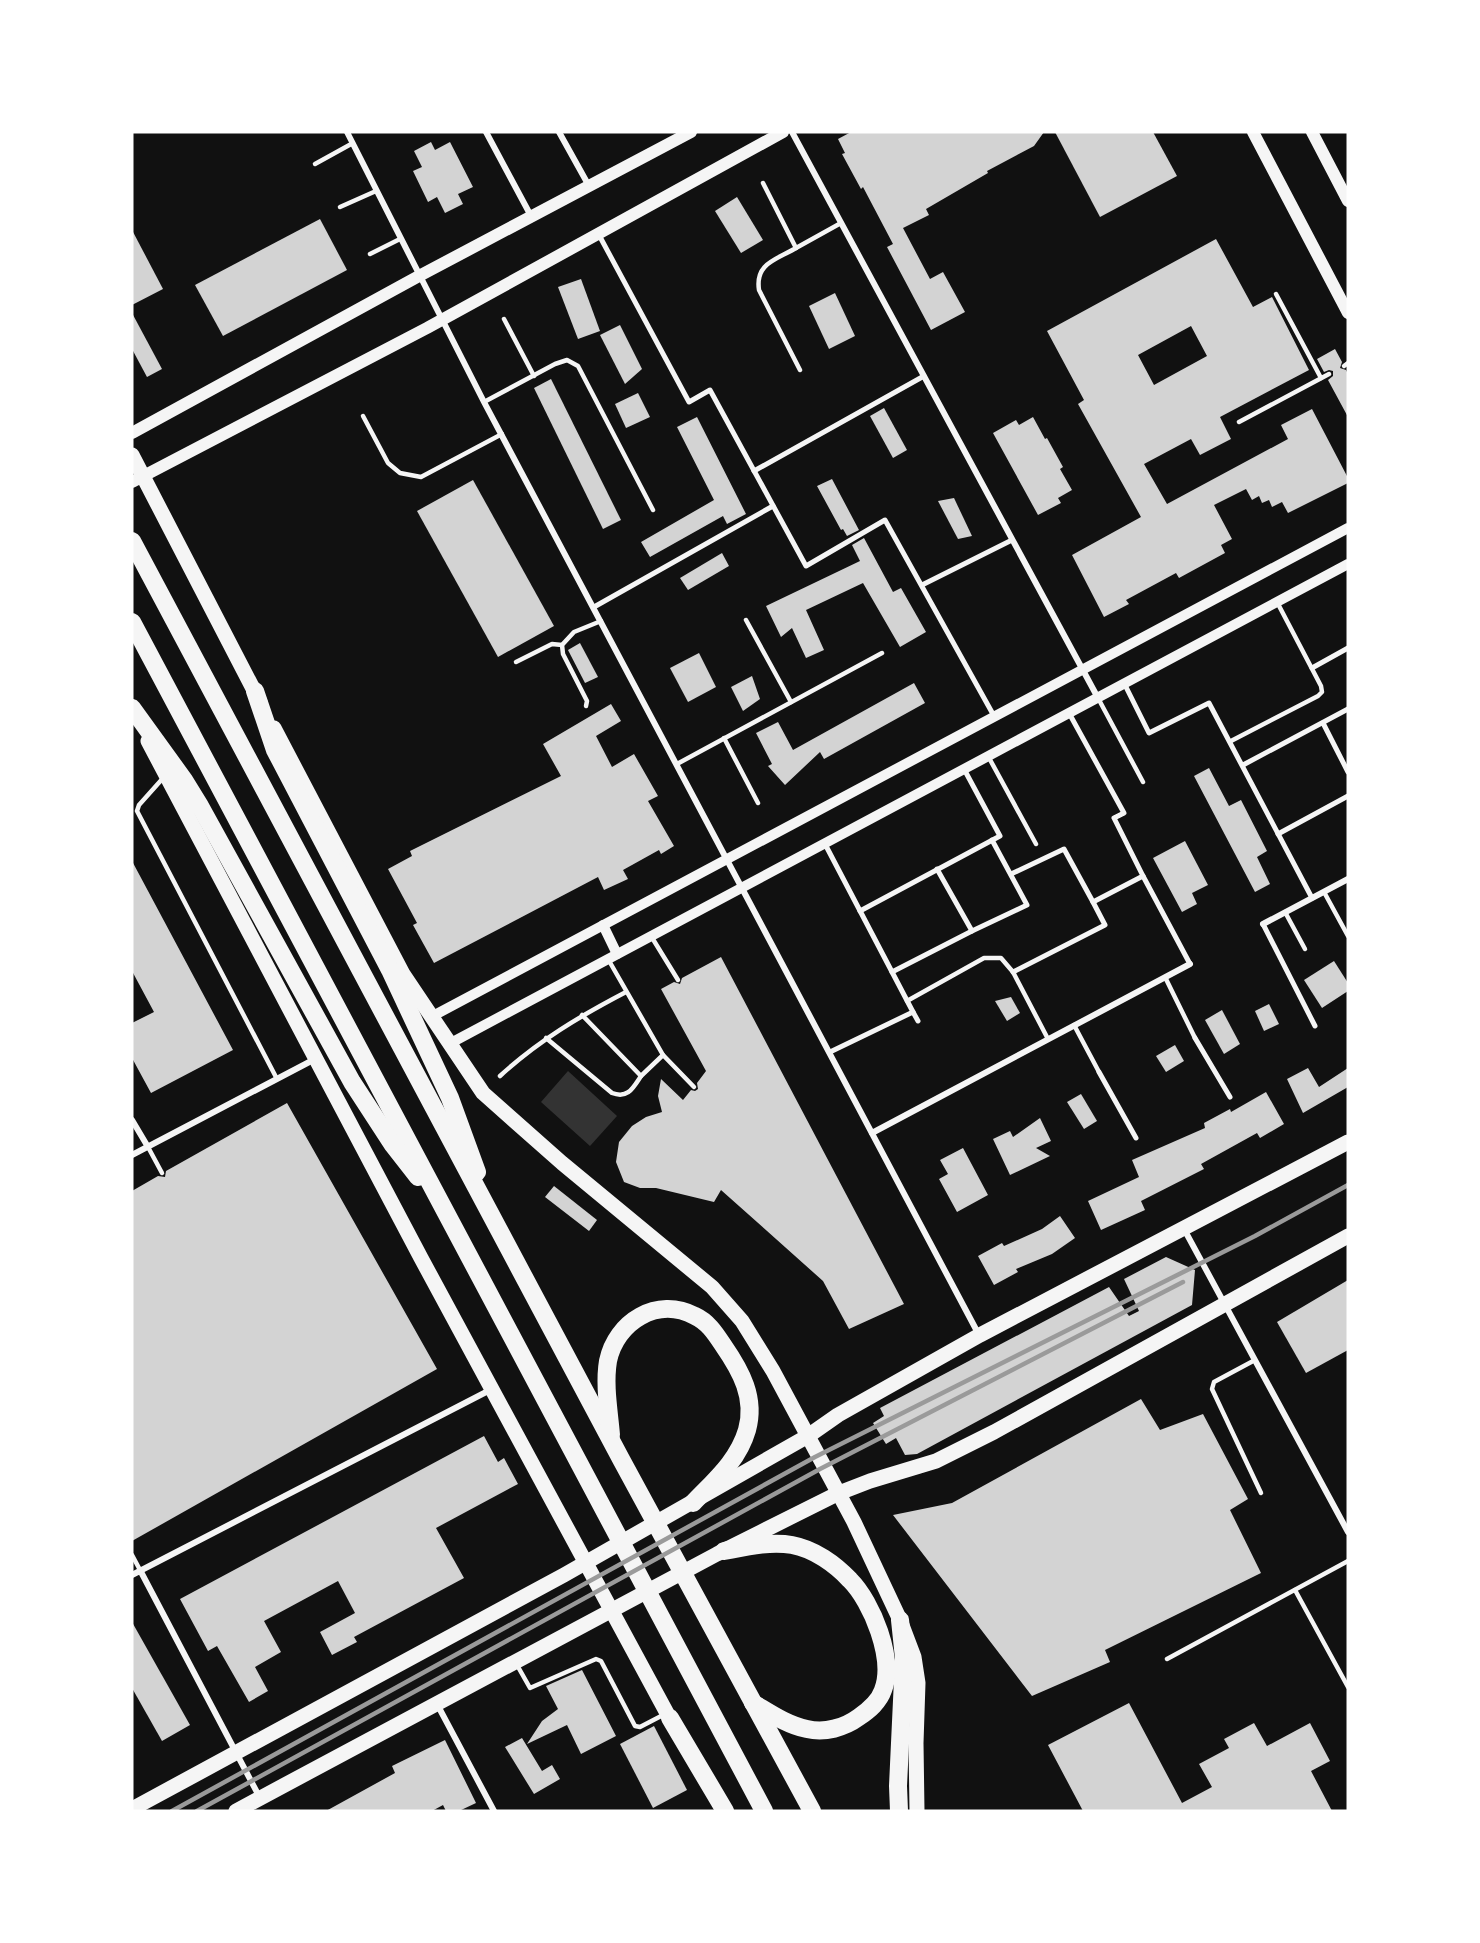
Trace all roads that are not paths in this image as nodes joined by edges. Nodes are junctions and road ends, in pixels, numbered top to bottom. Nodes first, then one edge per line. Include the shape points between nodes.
1 (347, 132) edge
2 (486, 132) edge
3 (559, 132) edge
4 (691, 132) edge
5 (783, 132) edge
6 (792, 132) edge
7 (1253, 132) edge
8 (1311, 132) edge
9 (352, 143) junction
10 (315, 164) dead end
11 (763, 183) dead end
12 (589, 186) junction
13 (376, 191) junction
14 (1348, 201) edge
15 (340, 207) dead end
16 (531, 216) junction
17 (841, 223) junction
18 (598, 234) junction
19 (400, 239) junction
20 (796, 248) junction
21 (370, 254) dead end
22 (419, 276) junction
23 (1276, 294) dead end
24 (1348, 313) edge
25 (442, 319) junction
26 (504, 319) dead end
27 (800, 370) dead end
28 (1329, 374) dead end
29 (534, 376) junction
30 (924, 376) junction
31 (1321, 378) junction
32 (484, 402) junction
33 (363, 416) dead end
34 (1239, 422) dead end
35 (132, 433) edge
36 (501, 434) junction
37 (132, 455) edge
38 (754, 471) junction
39 (138, 479) edge
40 (773, 507) junction
41 (653, 510) dead end
42 (1348, 528) edge
43 (1012, 540) junction
44 (132, 541) edge
45 (1348, 564) edge
46 (922, 585) junction
47 (1277, 602) junction
48 (594, 607) junction
49 (746, 620) dead end
50 (601, 621) junction
51 (132, 622) edge
52 (562, 645) junction
53 (1348, 648) edge
54 (882, 653) dead end
55 (516, 662) dead end
56 (1312, 668) junction
57 (1082, 670) junction
58 (1124, 683) junction
59 (255, 692) junction
60 (1098, 698) junction
61 (791, 702) junction
62 (586, 706) dead end
63 (1348, 709) edge
64 (132, 712) edge
65 (1070, 713) junction
66 (994, 716) junction
67 (1323, 723) junction
68 (724, 738) junction
69 (1231, 741) junction
70 (988, 756) junction
71 (677, 764) junction
72 (1243, 765) junction
73 (964, 769) junction
74 (1348, 772) edge
75 (166, 775) junction
76 (1143, 782) dead end
77 (1348, 796) edge
78 (758, 803) dead end
79 (1278, 834) junction
80 (992, 840) junction
81 (825, 844) junction
82 (1036, 844) dead end
83 (727, 859) junction
84 (937, 869) junction
85 (1011, 874) junction
86 (1143, 876) junction
87 (1348, 879) edge
88 (742, 887) junction
89 (1324, 892) junction
90 (1312, 898) junction
91 (1093, 902) junction
92 (860, 911) junction
93 (1285, 912) junction
94 (1263, 924) joint
95 (603, 925) junction
96 (972, 931) junction
97 (651, 936) junction
98 (1348, 936) edge
99 (1305, 949) dead end
100 (612, 956) junction
101 (1190, 964) joint
102 (892, 972) junction
103 (1013, 972) junction
104 (1165, 977) junction
105 (678, 980) dead end
106 (626, 992) junction
107 (907, 1001) junction
108 (913, 1012) junction
109 (582, 1015) junction
110 (431, 1017) junction
111 (918, 1021) dead end
112 (1074, 1025) junction
113 (1315, 1026) dead end
114 (546, 1038) junction
115 (1195, 1038) joint
116 (1048, 1039) junction
117 (449, 1044) junction
118 (830, 1052) junction
119 (663, 1055) junction
120 (316, 1059) junction
121 (1099, 1072) joint
122 (500, 1076) dead end
123 (641, 1076) junction
124 (277, 1079) junction
125 (694, 1087) dead end
126 (1230, 1097) dead end
127 (132, 1120) edge
128 (872, 1133) junction
129 (1136, 1138) dead end
130 (1348, 1142) edge
131 (148, 1147) junction
132 (132, 1155) edge
133 (162, 1173) dead end
134 (442, 1205) junction
135 (491, 1217) junction
136 (1184, 1228) junction
137 (1348, 1236) edge
138 (1225, 1303) junction
139 (980, 1335) junction
140 (1255, 1360) junction
141 (492, 1388) junction
142 (808, 1436) junction
143 (612, 1443) junction
144 (839, 1493) junction
145 (1261, 1493) dead end
146 (691, 1504) junction
147 (1348, 1532) edge
148 (721, 1552) junction
149 (132, 1555) edge
150 (591, 1560) junction
151 (1348, 1561) edge
152 (140, 1570) junction
153 (132, 1575) edge
154 (1295, 1590) junction
155 (617, 1607) junction
156 (900, 1620) joint
157 (1167, 1659) dead end
158 (516, 1662) junction
159 (1348, 1687) edge
160 (753, 1703) junction
161 (437, 1704) junction
162 (668, 1715) junction
163 (237, 1754) junction
164 (260, 1799) junction
165 (132, 1809) edge
166 (913, 1810) edge
167 (236, 1811) edge
168 (495, 1811) edge
169 (716, 1811) edge
170 (725, 1811) edge
171 (764, 1811) edge
172 (812, 1811) edge

1 - 9 street
2 - 16 street
3 - 12 street
4 - 12 main road
5 - 18 main road
6 - 17 street
7 - 24 main road
8 - 14 main road
9 - 10 lane
9 - 13 street
11 - 20 lane
12 - 16 main road
13 - 15 lane
13 - 19 street
16 - 22 main road
17 - 20 lane
17 - 30 street
18 - 25 main road
18 - 38 street via 689,402 710,390
19 - 21 lane
19 - 22 street
20 - 27 lane via 762,268 758,278 759,290
22 - 25 street
22 - 35 main road
23 - 31 lane
25 - 32 street
25 - 39 main road
26 - 29 lane
28 - 31 lane
29 - 32 lane
29 - 41 lane via 567,360 578,366
30 - 38 street
30 - 43 street
31 - 34 lane
32 - 36 street
33 - 36 lane via 388,462 400,473 421,477
36 - 48 street
37 - 39 main road
38 - 40 street
39 - 59 main road
40 - 46 street via 806,566 885,520
40 - 48 street
42 - 57 street
43 - 46 street
43 - 57 street
44 - 135 highway
45 - 47 street
46 - 66 street
47 - 56 lane
47 - 58 street
48 - 50 street
49 - 61 lane
50 - 52 lane via 574,632
50 - 71 street
51 - 134 highway
52 - 55 lane via 552,644
52 - 62 lane
53 - 56 street
54 - 61 lane
56 - 69 lane via 1321,686 1318,696
57 - 60 street
57 - 66 street
58 - 60 street
58 - 69 street via 1149,734 1209,703
59 - 110 main road via 403,974
59 - 135 highway via 274,750 390,969 450,1098
60 - 65 street
60 - 76 lane
61 - 68 lane
63 - 67 street
64 - 75 main road
64 - 134 highway via 206,816 356,1090 393,1145
65 - 70 street
65 - 86 street via 1124,813 1114,818
66 - 83 street
67 - 72 street
67 - 74 street
68 - 71 lane
68 - 78 lane
69 - 72 street
70 - 73 street
70 - 82 lane
71 - 83 street
72 - 79 street
73 - 80 street via 1000,836
73 - 81 street
75 - 120 main road
75 - 124 lane via 137,811
77 - 79 street
79 - 90 street
80 - 84 street
80 - 85 street
81 - 88 street
81 - 92 street
83 - 88 street
83 - 95 street
84 - 92 street
84 - 96 street
85 - 91 street via 1064,849
85 - 96 street via 1027,904
86 - 91 street
86 - 101 street
87 - 89 street
88 - 97 street
88 - 118 street
89 - 90 street
89 - 98 lane
90 - 93 street
91 - 103 street via 1105,926
92 - 102 street
93 - 94 street
93 - 99 lane
94 - 113 street
95 - 100 street
95 - 110 street
96 - 102 street
97 - 100 street
97 - 105 lane
100 - 106 lane
100 - 117 street
101 - 104 street
102 - 107 street
103 - 107 lane via 1001,958 984,958
103 - 116 lane
104 - 112 street
104 - 115 lane
106 - 109 lane
106 - 119 lane
107 - 108 street
108 - 111 street
108 - 118 street
109 - 114 lane
109 - 123 lane
110 - 117 main road
112 - 116 street
112 - 121 lane
114 - 122 lane
114 - 123 lane via 612,1093 626,1095
115 - 126 street
116 - 128 street
117 - 142 main road via 483,1093 498,1107 712,1287 742,1321
118 - 128 street
119 - 123 lane
119 - 125 lane
120 - 124 street
120 - 141 main road
121 - 129 street
124 - 131 street
127 - 131 street
128 - 139 street
130 - 136 main road
131 - 132 street
131 - 133 lane
134 - 171 highway
135 - 143 highway
136 - 138 street
136 - 139 main road
137 - 138 main road
138 - 140 street
138 - 144 main road via 936,1461
139 - 142 main road
140 - 145 lane via 1214,1382 1212,1389
140 - 147 street
141 - 150 main road
141 - 152 street
142 - 144 main road
142 - 146 main road
143 - 146 highway via 608,1362 625,1327 642,1314 664,1309 686,1312 706,1322 742,1376 750,1412 737,1454
143 - 160 highway
144 - 148 main road
144 - 156 main road
146 - 150 main road
148 - 155 main road
148 - 160 highway via 751,1546 792,1545 832,1563 852,1581 869,1609 885,1652 884,1690 877,1701 839,1728 792,1725
149 - 152 lane
150 - 155 main road
150 - 163 main road
151 - 154 lane
152 - 153 street
152 - 163 street
154 - 157 lane
154 - 159 lane
155 - 158 main road
155 - 162 main road
156 - 166 highway via 904,1658 898,1786
158 - 161 main road
158 - 162 lane via 530,1688 596,1659 601,1661 635,1726
160 - 172 highway
161 - 164 main road
161 - 168 street
162 - 169 main road
162 - 170 highway
163 - 164 street
163 - 165 main road
164 - 167 main road

